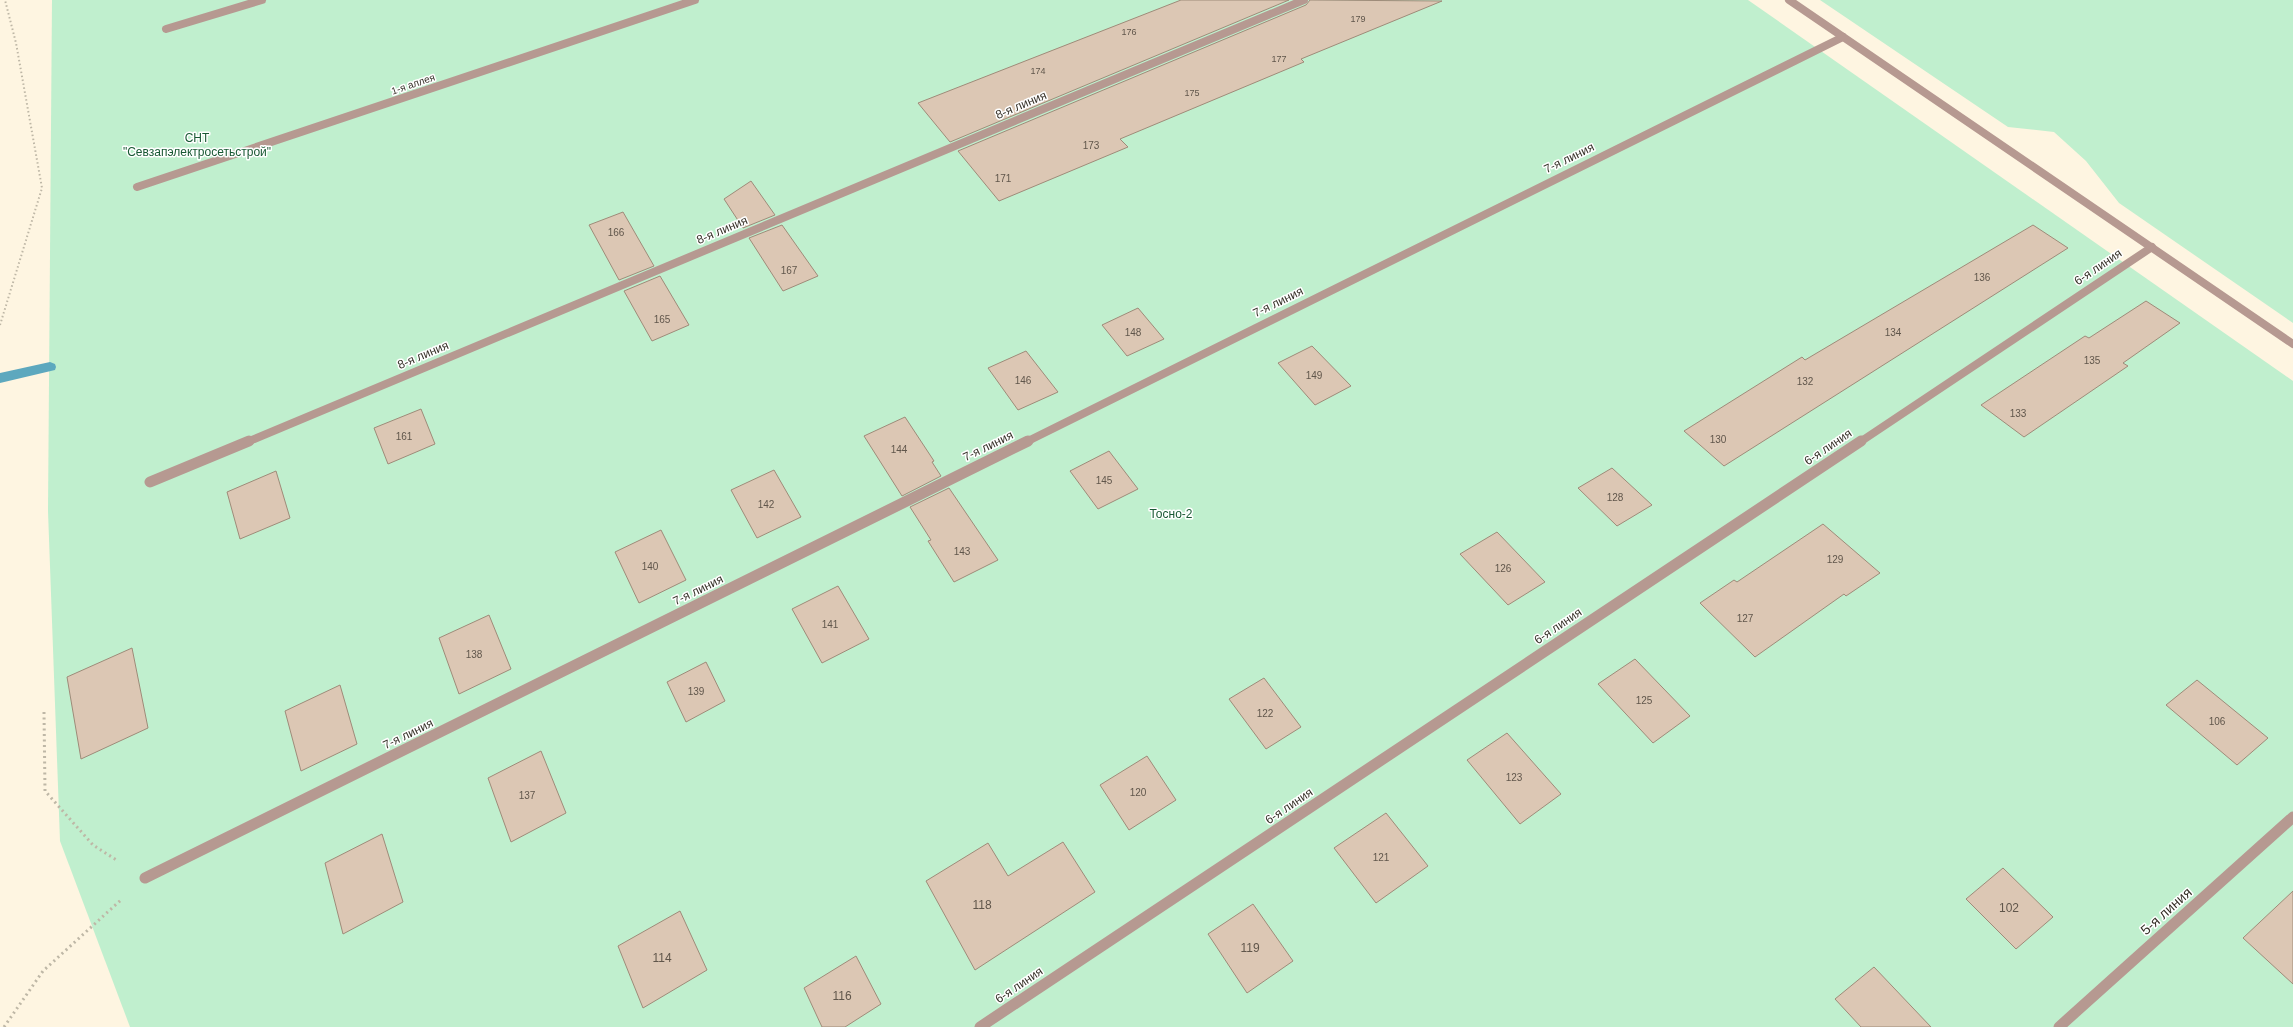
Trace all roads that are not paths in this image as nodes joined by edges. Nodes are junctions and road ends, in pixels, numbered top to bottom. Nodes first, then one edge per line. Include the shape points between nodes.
1 (262, 0) edge
2 (695, 0) edge
3 (1304, 0) edge
4 (1789, 0) edge
5 (166, 29) dead end
6 (1843, 36) junction
7 (137, 187) dead end
8 (2152, 247) junction
9 (2293, 344) edge
10 (150, 482) dead end
11 (2293, 816) edge
12 (145, 878) road end
13 (980, 1027) edge
14 (2059, 1027) edge

1 - 5 street
2 - 7 street, 1-я аллея
3 - 10 street, 8-я линия
4 - 6 street
6 - 8 street
6 - 12 street, 7-я линия
8 - 9 street
8 - 13 street, 6-я линия
11 - 14 street, 5-я линия

